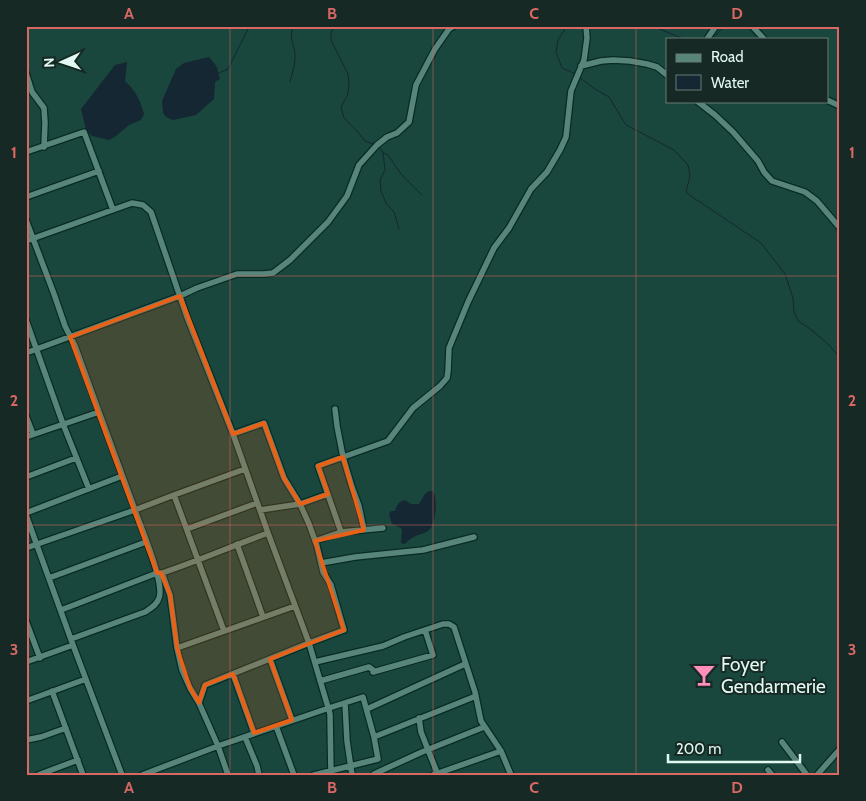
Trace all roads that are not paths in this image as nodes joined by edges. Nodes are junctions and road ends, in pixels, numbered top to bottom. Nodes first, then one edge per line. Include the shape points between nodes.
1 (454, 26) edge
2 (586, 26) edge
3 (716, 26) edge
4 (752, 26) edge
5 (708, 38) edge
6 (763, 38) edge
7 (581, 66) junction
8 (26, 74) edge
9 (666, 74) edge
10 (828, 100) edge
11 (699, 102) edge
12 (840, 106) edge
13 (44, 147) junction
14 (26, 152) edge
15 (99, 171) junction
16 (26, 197) edge
17 (113, 210) junction
18 (26, 220) edge
19 (840, 228) edge
20 (33, 238) junction
21 (26, 241) edge
22 (180, 296) junction
23 (26, 320) edge
24 (70, 337) junction
25 (37, 349) junction
26 (26, 353) edge
27 (335, 408) dead end
28 (99, 412) junction
29 (26, 416) edge
30 (64, 424) junction
31 (33, 434) junction
32 (233, 434) junction
33 (26, 436) edge
34 (344, 456) junction
35 (76, 458) junction
36 (246, 469) junction
37 (122, 476) junction
38 (26, 477) edge
39 (88, 489) junction
40 (328, 494) junction
41 (174, 495) junction
42 (257, 503) junction
43 (300, 504) junction
44 (135, 510) junction
45 (260, 510) junction
46 (26, 514) edge
47 (383, 528) dead end
48 (186, 529) junction
49 (364, 530) junction
50 (341, 532) junction
51 (268, 533) junction
52 (474, 537) dead end
53 (315, 541) junction
54 (146, 542) junction
55 (37, 544) junction
56 (236, 544) junction
57 (26, 548) edge
58 (198, 560) junction
59 (321, 563) junction
60 (160, 573) junction
61 (49, 578) junction
62 (295, 606) junction
63 (61, 610) junction
64 (263, 617) junction
65 (26, 621) edge
66 (425, 630) junction
67 (224, 631) junction
68 (72, 642) junction
69 (309, 643) junction
70 (177, 648) junction
71 (40, 658) junction
72 (270, 659) junction
73 (26, 662) edge
74 (315, 662) junction
75 (466, 664) junction
76 (233, 674) junction
77 (86, 678) junction
78 (320, 680) junction
79 (52, 691) junction
80 (476, 696) junction
81 (26, 701) edge
82 (199, 703) junction
83 (345, 703) junction
84 (329, 708) junction
85 (367, 709) junction
86 (419, 718) junction
87 (292, 720) junction
88 (276, 726) junction
89 (484, 727) junction
90 (66, 728) junction
91 (254, 733) junction
92 (245, 737) junction
93 (374, 737) junction
94 (26, 740) edge
95 (782, 742) dead end
96 (218, 746) junction
97 (840, 749) edge
98 (428, 750) junction
99 (501, 751) junction
100 (78, 760) junction
101 (350, 766) junction
102 (162, 767) junction
103 (768, 770) dead end
104 (331, 773) edge
105 (436, 774) edge
106 (38, 775) edge
107 (83, 775) edge
108 (122, 775) edge
109 (142, 775) edge
110 (165, 775) edge
111 (228, 775) edge
112 (259, 775) edge
113 (294, 775) edge
114 (314, 775) edge
115 (352, 775) edge
116 (374, 775) edge
117 (511, 775) edge
118 (772, 775) edge
119 (807, 775) edge
120 (817, 775) edge

1 - 22 street via 435,49 416,85 409,122 378,144 359,165 346,196 328,222 290,260 273,273 237,274
2 - 7 street
3 - 5 street
4 - 6 street
7 - 9 street via 613,60 647,64
7 - 34 street via 570,91 566,137 547,172 531,189 494,248 449,348 447,378 413,408 388,441
8 - 13 street via 32,92 44,108
10 - 12 street
11 - 19 street via 733,132 772,181 805,192 817,200
13 - 14 street
13 - 15 street via 84,132
15 - 16 street
15 - 17 street
17 - 20 street
17 - 22 street via 132,203 144,205 151,212
18 - 20 street
20 - 21 street
20 - 24 street
22 - 24 street
22 - 32 street
23 - 25 street
24 - 25 street
24 - 28 street
25 - 26 street
25 - 30 street
27 - 34 street
28 - 30 street
28 - 37 street
29 - 31 street
30 - 31 street
30 - 35 street
31 - 33 street
32 - 36 street
32 - 43 street via 264,423 284,478
34 - 40 street via 318,466
34 - 49 street
35 - 38 street
35 - 39 street
36 - 41 street
36 - 42 street
37 - 39 street
37 - 44 street
39 - 46 street
40 - 43 street
40 - 50 street
41 - 44 street
41 - 48 street
42 - 45 street
42 - 48 street
43 - 45 street
43 - 53 street
44 - 54 street
44 - 55 street
45 - 51 street
46 - 55 street
47 - 49 street
48 - 58 street
49 - 50 street
50 - 53 street
51 - 56 street
51 - 62 street
52 - 59 street via 423,550
53 - 59 street
54 - 60 street
54 - 61 street
55 - 57 street
55 - 61 street
56 - 58 street
56 - 64 street
58 - 60 street
58 - 67 street
59 - 69 street via 344,630
60 - 63 street
60 - 68 street via 160,598 154,607
60 - 70 street via 170,595
61 - 63 street
62 - 64 street
62 - 69 street
63 - 68 street
64 - 67 street
65 - 71 street
66 - 74 street via 383,646
66 - 75 street via 443,624 454,627
66 - 78 street via 433,655 373,672 369,667
67 - 70 street
68 - 71 street
68 - 77 street
69 - 72 street
69 - 74 street
70 - 82 street via 182,670
71 - 73 street
72 - 76 street
72 - 87 street
74 - 78 street
75 - 80 street
75 - 85 street
76 - 82 street via 204,685
76 - 91 street
77 - 79 street
77 - 108 street
78 - 84 street
79 - 81 street
79 - 90 street
80 - 86 street
80 - 89 street
82 - 96 street
83 - 84 street
83 - 85 street via 363,697
83 - 101 street
84 - 87 street
84 - 104 street
85 - 93 street
86 - 93 street
86 - 98 street
87 - 88 street
88 - 91 street
88 - 113 street
89 - 98 street
89 - 99 street
90 - 94 street
90 - 100 street
91 - 92 street
92 - 96 street
92 - 112 street
93 - 101 street via 378,759
95 - 119 street
96 - 102 street
96 - 111 street
97 - 120 street
98 - 105 street
98 - 116 street
99 - 105 street
99 - 117 street
100 - 106 street
100 - 107 street
101 - 104 street
101 - 115 street
102 - 109 street
102 - 110 street
103 - 118 street
104 - 114 street

